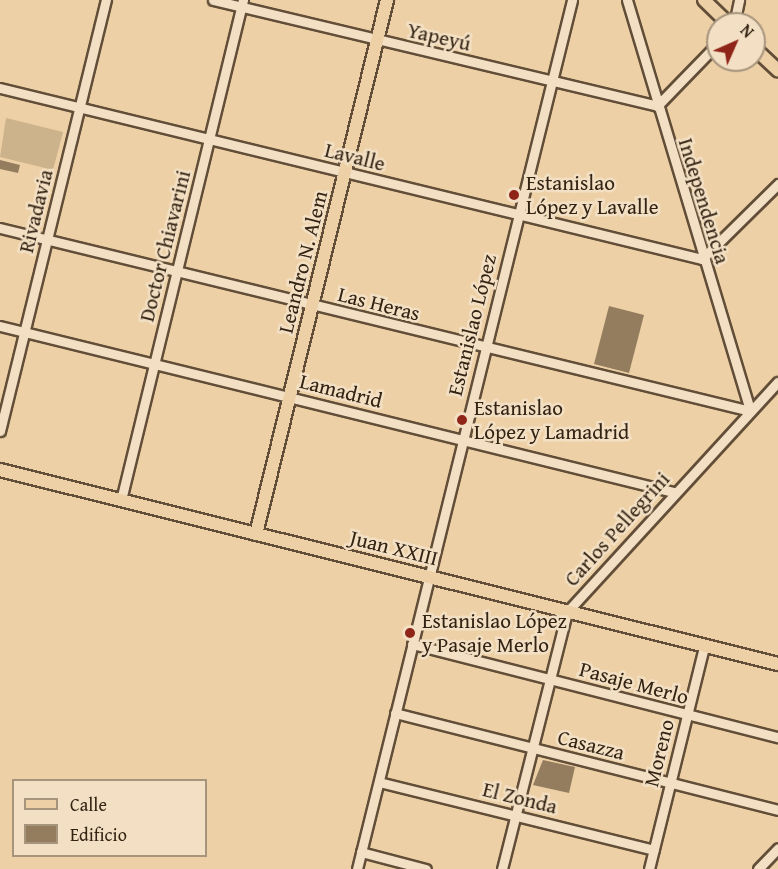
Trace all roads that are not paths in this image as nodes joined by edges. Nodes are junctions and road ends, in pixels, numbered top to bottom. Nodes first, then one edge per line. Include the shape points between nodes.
1 (106, 0) edge
2 (213, 0) edge
3 (387, 0) edge
4 (572, 0) edge
5 (627, 0) edge
6 (704, 0) edge
7 (243, 4) edge
8 (716, 12) edge
9 (377, 41) junction
10 (706, 55) edge
11 (766, 59) edge
12 (778, 70) edge
13 (550, 82) junction
14 (0, 88) edge
15 (657, 106) junction
16 (80, 107) junction
17 (209, 140) junction
18 (345, 173) junction
19 (778, 184) edge
20 (517, 216) junction
21 (0, 228) edge
22 (47, 240) junction
23 (702, 259) junction
24 (177, 272) junction
25 (312, 305) junction
26 (0, 326) edge
27 (24, 332) junction
28 (485, 349) junction
29 (155, 364) junction
30 (778, 382) edge
31 (290, 397) junction
32 (750, 411) junction
33 (0, 431) edge
34 (463, 439) junction
35 (0, 470) edge
36 (674, 492) junction
37 (122, 500) junction
38 (256, 534) junction
39 (429, 577) junction
40 (567, 612) junction
41 (412, 644) junction
42 (704, 646) junction
43 (778, 664) edge
44 (550, 679) junction
45 (395, 714) junction
46 (687, 715) junction
47 (778, 737) edge
48 (532, 749) junction
49 (378, 782) junction
50 (670, 784) junction
51 (778, 810) edge
52 (516, 816) junction
53 (778, 848) edge
54 (654, 850) junction
55 (361, 852) junction
56 (357, 869) edge
57 (426, 869) edge
58 (502, 869) edge
59 (649, 869) edge
60 (758, 869) edge

1 - 16 street, Rivadavia
2 - 7 street, Yapeyú
3 - 9 main road, Leandro N. Alem
4 - 13 street, Estanislao López
5 - 15 street, Independencia
6 - 8 main road
7 - 9 street, Yapeyú
7 - 17 street, Doctor Chiavarini
9 - 13 street, Yapeyú
9 - 18 main road, Leandro N. Alem
10 - 15 street
11 - 12 main road
13 - 15 street, Yapeyú
13 - 20 street, Estanislao López
14 - 16 street, Lavalle
15 - 23 street, Independencia
16 - 17 street, Lavalle
16 - 22 street, Rivadavia
17 - 18 street, Lavalle
17 - 24 street, Doctor Chiavarini
18 - 20 street, Lavalle
18 - 25 main road, Leandro N. Alem
19 - 23 street
20 - 23 street, Lavalle
20 - 28 street, Estanislao López
21 - 22 street, Las Heras
22 - 24 street, Las Heras
22 - 27 street, Rivadavia
23 - 32 street, Independencia
24 - 25 street, Las Heras
24 - 29 street, Doctor Chiavarini
25 - 28 street, Las Heras
25 - 31 main road, Leandro N. Alem
26 - 27 street, Lamadrid
27 - 29 street, Lamadrid
27 - 33 street, Rivadavia
28 - 32 street, Las Heras
28 - 34 street, Estanislao López
29 - 31 street, Lamadrid
29 - 37 street, Doctor Chiavarini
30 - 32 street, Carlos Pellegrini
31 - 34 street, Lamadrid
31 - 38 main road, Leandro N. Alem
32 - 36 street, Carlos Pellegrini
34 - 36 street, Lamadrid
34 - 39 street, Estanislao López
35 - 37 main road, Juan XXIII
36 - 40 street, Carlos Pellegrini
37 - 38 main road, Juan XXIII
38 - 39 main road, Juan XXIII
39 - 40 main road, Juan XXIII
39 - 41 street, Estanislao López
40 - 42 main road, Juan XXIII
40 - 44 street, Carlos Pellegrini
41 - 44 street, Pasaje Merlo
41 - 45 street, Estanislao López
42 - 43 main road, Juan XXIII
42 - 46 street, Moreno
44 - 46 street, Pasaje Merlo
44 - 48 street, Carlos Pellegrini
45 - 48 street, Casazza
45 - 49 street, Estanislao López
46 - 47 street, Pasaje Merlo
46 - 50 street, Moreno
48 - 50 street, Casazza
48 - 52 street, Carlos Pellegrini
49 - 52 street, El Zonda
49 - 55 street, Estanislao López
50 - 51 street, Casazza
50 - 54 street, Moreno
52 - 54 street, El Zonda
52 - 58 street, Carlos Pellegrini
53 - 60 street
54 - 59 street, Moreno
55 - 56 street, Estanislao López
55 - 57 street

